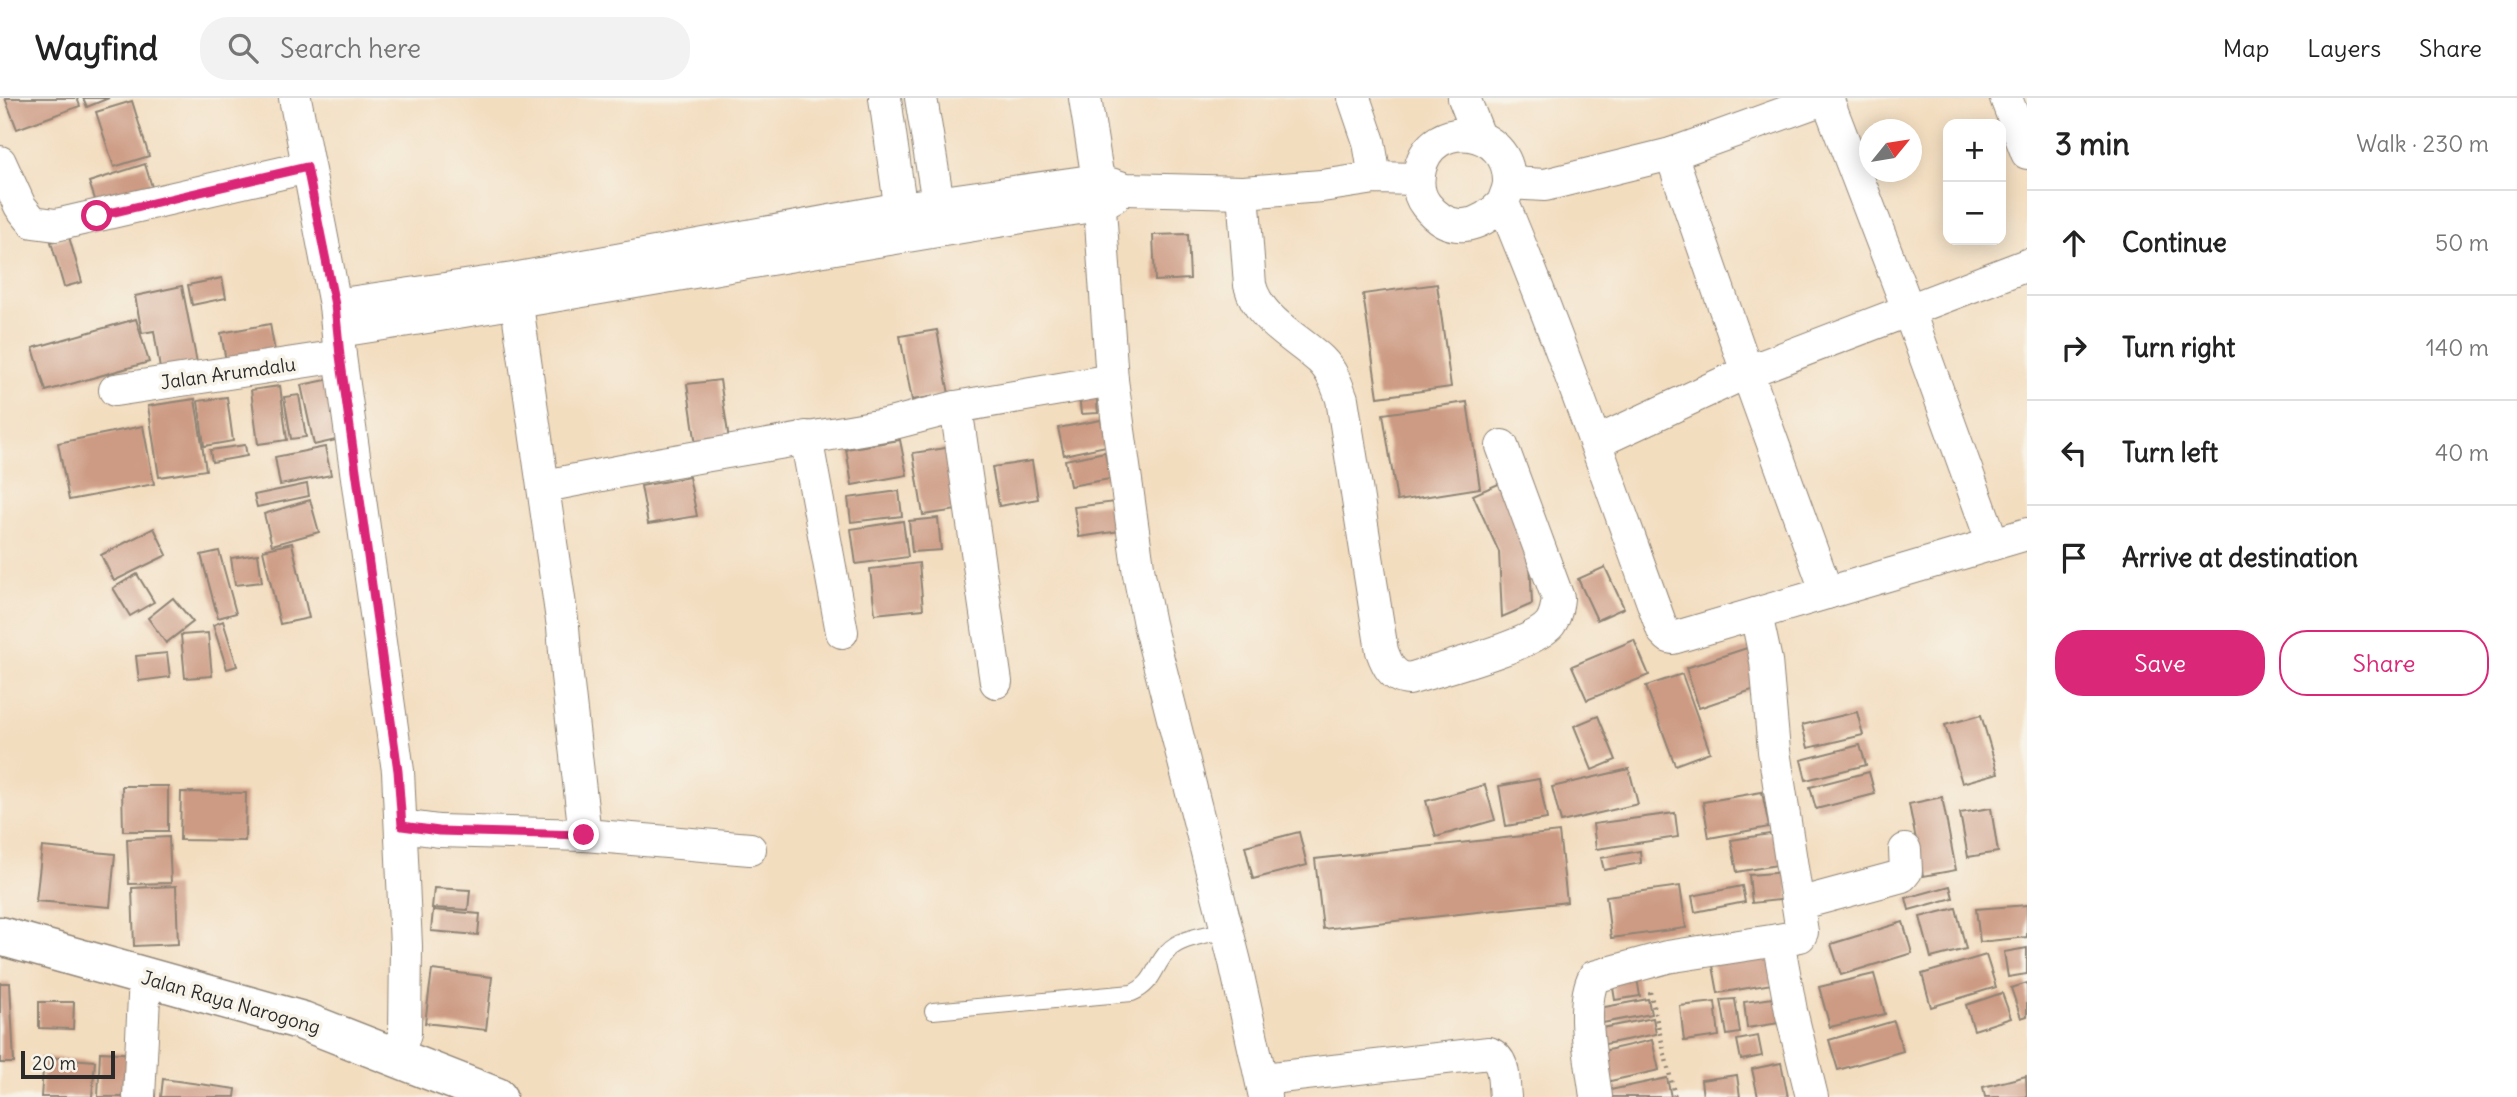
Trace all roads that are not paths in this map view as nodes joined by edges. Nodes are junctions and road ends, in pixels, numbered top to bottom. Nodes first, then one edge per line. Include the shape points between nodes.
1 (295, 98) edge
2 (885, 98) edge
3 (921, 98) edge
4 (1084, 98) edge
5 (1354, 98) edge
6 (1464, 98) edge
7 (1827, 98) edge
8 (2006, 98) edge
9 (1479, 136) junction
10 (2027, 153) edge
11 (1671, 154) junction
12 (0, 162) edge
13 (307, 167) junction
14 (1375, 178) junction
15 (1417, 179) junction
16 (1108, 192) junction
17 (1243, 192) junction
18 (1506, 193) junction
19 (940, 215) junction
20 (902, 221) junction
21 (2027, 265) edge
22 (515, 291) junction
23 (1908, 309) junction
24 (338, 331) junction
25 (1747, 372) junction
26 (1112, 380) junction
27 (115, 390) dead end
28 (957, 407) junction
29 (806, 437) junction
30 (1595, 443) junction
31 (1502, 446) dead end
32 (544, 486) junction
33 (2027, 534) edge
34 (1993, 544) junction
35 (1827, 593) junction
36 (1755, 614) junction
37 (842, 632) dead end
38 (996, 682) dead end
39 (402, 826) junction
40 (584, 835) junction
41 (750, 849) dead end
42 (1905, 850) dead end
43 (1798, 904) junction
44 (1226, 930) junction
45 (0, 936) edge
46 (1778, 940) junction
47 (145, 977) junction
48 (933, 1012) dead end
49 (397, 1059) junction
50 (1264, 1088) edge
51 (139, 1097) edge
52 (497, 1097) edge
53 (1505, 1097) edge
54 (1595, 1097) edge
55 (1812, 1097) edge

1 - 13 street
2 - 20 street
3 - 19 street
4 - 16 street
5 - 14 street
6 - 9 street
7 - 11 street
7 - 23 street
8 - 10 street
9 - 15 street via 1457,134 1436,142 1422,158
9 - 18 street via 1496,147 1506,163
11 - 18 street
11 - 25 street
12 - 13 street via 20,206 33,222 56,225
13 - 24 street
14 - 15 street, Jalan Arumdalu
14 - 17 street, Jalan Arumdalu
15 - 18 street via 1422,199 1434,215 1452,224 1471,225 1489,217
16 - 17 street, Jalan Arumdalu
16 - 19 street, Jalan Arumdalu
16 - 26 street
17 - 31 street via 1253,299 1323,362 1342,399 1382,651 1387,665 1402,678 1511,647 1545,630 1554,617 1558,598
18 - 30 street
19 - 20 street, Jalan Arumdalu
20 - 22 street, Jalan Arumdalu
21 - 23 street
22 - 24 street, Jalan Arumdalu
22 - 32 street
23 - 25 street
23 - 34 street
24 - 27 street, Jalan Arumdalu
24 - 39 street
25 - 30 street
25 - 35 street
26 - 28 street
26 - 44 street via 1149,624
28 - 29 street via 890,424
28 - 38 street
29 - 32 street
29 - 37 street
30 - 36 street via 1669,638
32 - 40 street via 564,627
33 - 34 street
34 - 35 street
35 - 36 street
36 - 43 street via 1766,661 1774,751
39 - 40 street
39 - 49 street via 405,1033
40 - 41 street
42 - 43 street via 1903,875
43 - 46 street via 1802,934
44 - 48 lane via 1176,944 1152,978 1132,993
44 - 50 street
45 - 47 main road, Jalan Raya Narogong
46 - 54 street via 1597,975 1591,983 1587,1010
46 - 55 street
47 - 49 main road, Jalan Raya Narogong via 303,1021
47 - 51 street
49 - 52 main road, Jalan Raya Narogong
50 - 53 street via 1489,1053 1502,1066

